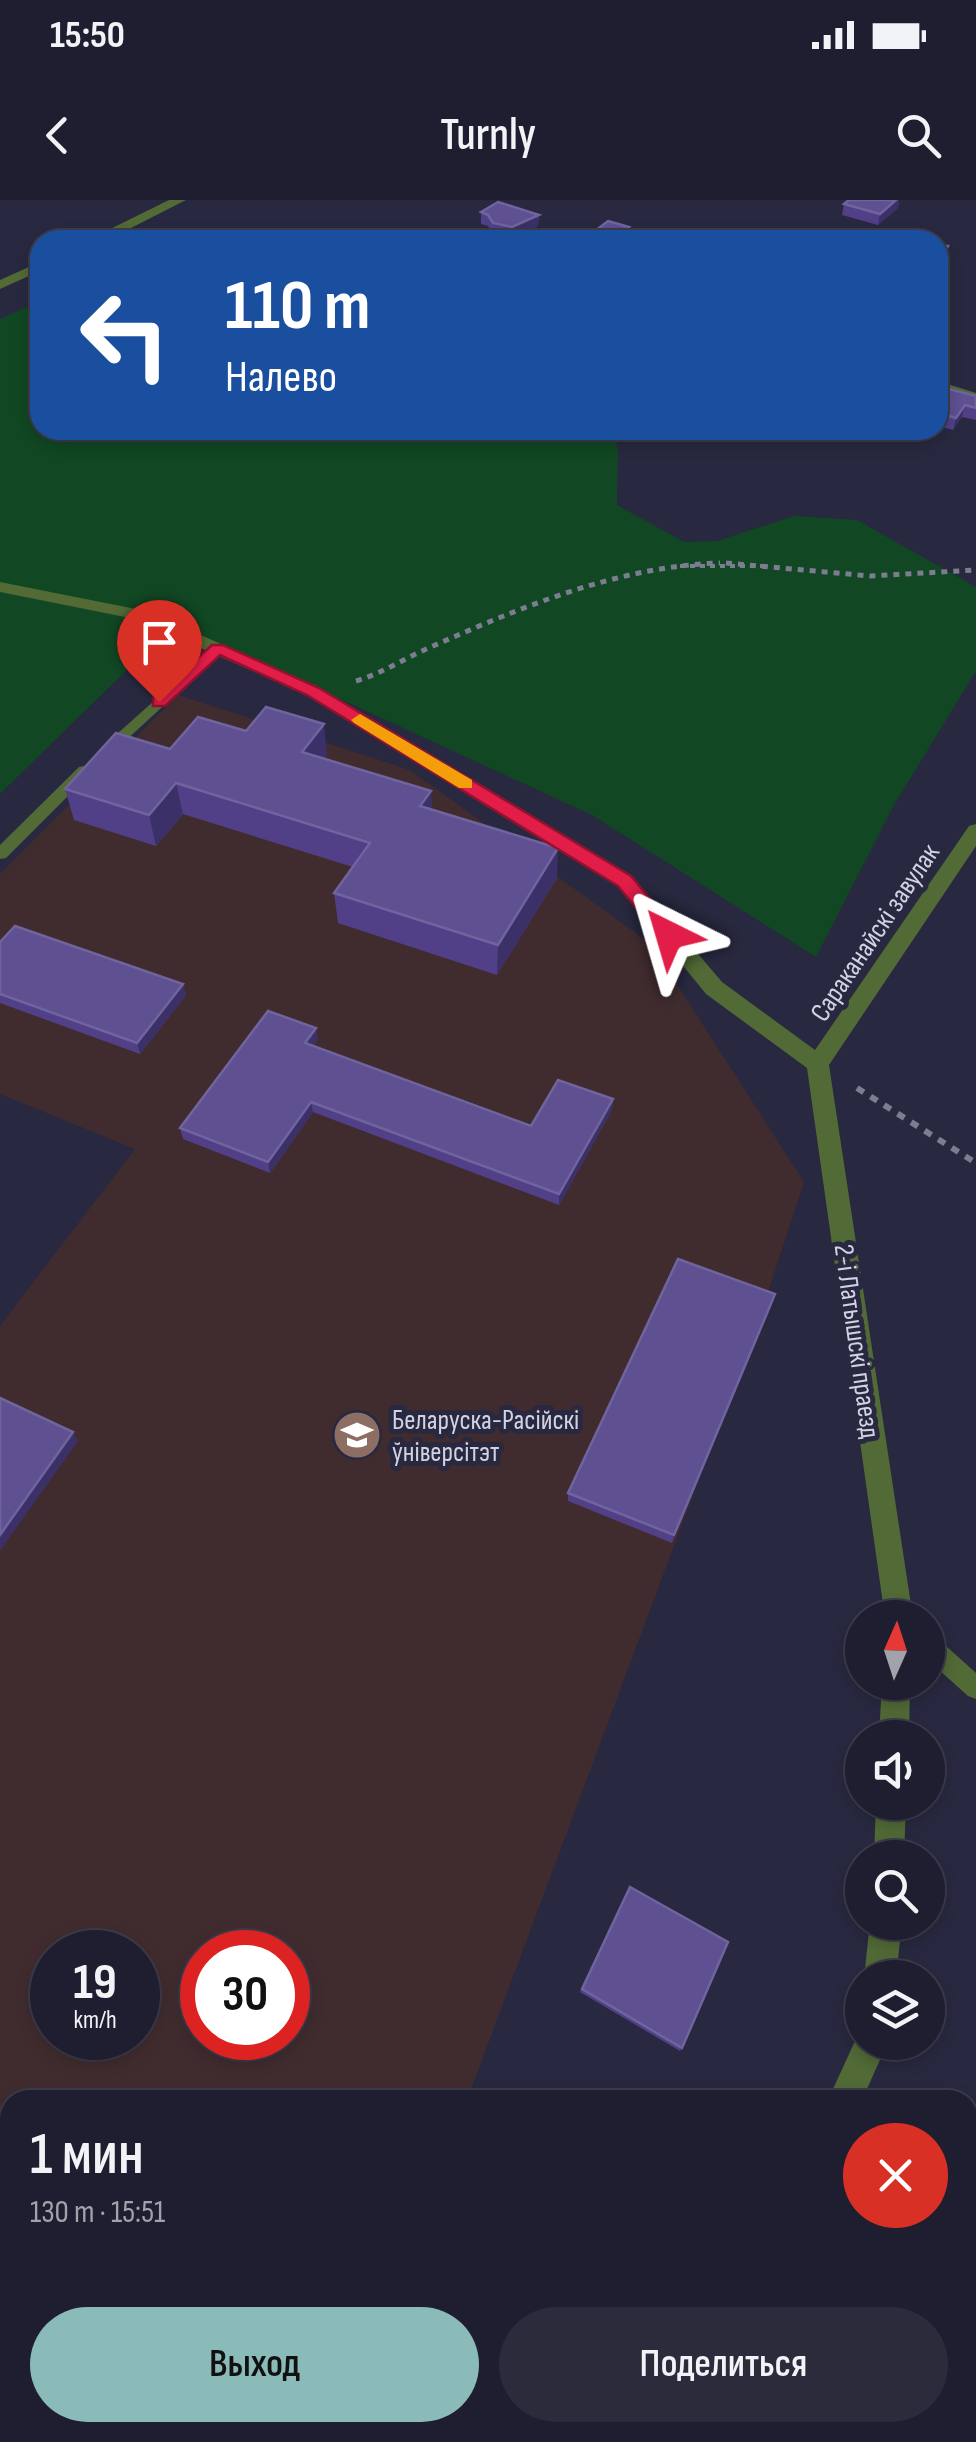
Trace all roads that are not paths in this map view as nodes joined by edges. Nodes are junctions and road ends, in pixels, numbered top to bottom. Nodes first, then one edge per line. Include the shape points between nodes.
1 (179, 200) edge
2 (116, 230) edge
3 (30, 271) edge
4 (1, 284) edge
5 (948, 389) edge
6 (976, 398) edge
7 (0, 587) edge
8 (218, 648) junction
9 (976, 831) edge
10 (0, 854) edge
11 (818, 1064) junction
12 (896, 1600) edge
13 (945, 1660) edge
14 (976, 1688) edge
15 (864, 2060) edge
16 (850, 2090) edge

1 - 2 street
3 - 4 street
5 - 6 street
7 - 8 street via 140,615
8 - 10 lane
8 - 11 street via 313,691 624,881 714,988
9 - 11 street, Сараканайскі завулак
11 - 12 street, 2-і Латышскі праезд
13 - 14 lane
15 - 16 street

